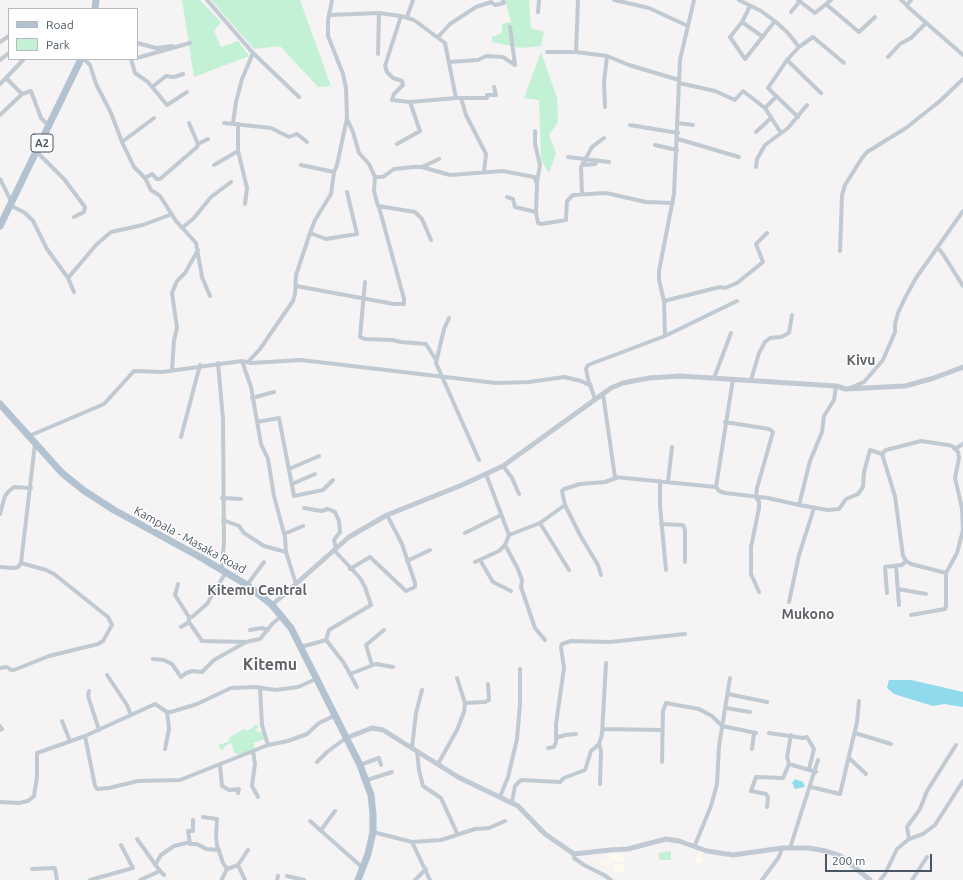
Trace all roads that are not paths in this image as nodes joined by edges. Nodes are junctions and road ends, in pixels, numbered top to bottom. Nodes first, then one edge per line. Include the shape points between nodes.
1 (207, 0) edge
2 (332, 0) edge
3 (413, 0) edge
4 (504, 0) edge
5 (539, 0) edge
6 (578, 0) edge
7 (614, 0) edge
8 (694, 0) edge
9 (739, 0) edge
10 (830, 0) edge
11 (901, 0) edge
12 (911, 0) edge
13 (799, 1) edge
14 (827, 5) junction
15 (907, 5) junction
16 (750, 6) junction
17 (379, 12) junction
18 (538, 12) dead end
19 (791, 12) dead end
20 (329, 15) junction
21 (401, 16) junction
22 (408, 17) junction
23 (875, 17) dead end
24 (775, 21) junction
25 (742, 22) junction
26 (926, 23) junction
27 (688, 26) junction
28 (510, 27) dead end
29 (438, 37) junction
30 (763, 37) junction
31 (138, 43) edge
32 (190, 43) dead end
33 (172, 46) dead end
34 (799, 47) junction
35 (253, 52) junction
36 (547, 52) dead end
37 (576, 52) junction
38 (8, 54) edge
39 (378, 54) dead end
40 (963, 55) edge
41 (607, 56) junction
42 (888, 57) dead end
43 (138, 58) edge
44 (0, 60) edge
45 (23, 60) edge
46 (83, 60) edge
47 (84, 60) edge
48 (132, 60) edge
49 (787, 60) junction
50 (449, 62) junction
51 (844, 63) dead end
52 (183, 74) dead end
53 (6, 78) junction
54 (963, 79) edge
55 (679, 81) junction
56 (0, 84) edge
57 (152, 87) junction
58 (494, 87) dead end
59 (187, 92) dead end
60 (821, 93) dead end
61 (22, 94) junction
62 (776, 96) junction
63 (299, 97) dead end
64 (456, 98) junction
65 (461, 98) junction
66 (410, 102) junction
67 (807, 105) dead end
68 (605, 107) dead end
69 (765, 108) junction
70 (0, 115) edge
71 (798, 117) junction
72 (154, 118) dead end
73 (347, 118) junction
74 (771, 118) junction
75 (189, 123) dead end
76 (224, 123) dead end
77 (678, 123) junction
78 (236, 124) junction
79 (630, 125) dead end
80 (694, 125) dead end
81 (50, 127) junction
82 (535, 131) dead end
83 (756, 132) dead end
84 (678, 133) junction
85 (781, 133) junction
86 (604, 138) dead end
87 (208, 139) dead end
88 (678, 139) junction
89 (122, 142) junction
90 (307, 142) dead end
91 (198, 144) junction
92 (397, 144) dead end
93 (655, 145) dead end
94 (677, 150) junction
95 (238, 151) junction
96 (37, 152) junction
97 (568, 157) dead end
98 (739, 157) dead end
99 (587, 159) junction
100 (439, 160) dead end
101 (598, 160) junction
102 (609, 162) dead end
103 (214, 165) dead end
104 (301, 165) dead end
105 (583, 165) junction
106 (422, 167) junction
107 (756, 167) dead end
108 (334, 172) junction
109 (484, 172) junction
110 (374, 177) junction
111 (145, 178) junction
112 (0, 179) edge
113 (231, 182) dead end
114 (537, 182) junction
115 (7, 191) junction
116 (347, 192) dead end
117 (15, 193) junction
118 (582, 194) junction
119 (508, 197) dead end
120 (10, 203) junction
121 (673, 203) junction
122 (245, 204) dead end
123 (379, 207) junction
124 (963, 211) edge
125 (536, 212) junction
126 (172, 214) junction
127 (74, 217) dead end
128 (0, 226) edge
129 (182, 228) junction
130 (310, 233) junction
131 (767, 233) dead end
132 (431, 240) dead end
133 (938, 248) junction
134 (198, 250) junction
135 (840, 251) dead end
136 (68, 278) junction
137 (365, 282) dead end
138 (296, 286) junction
139 (963, 286) edge
140 (74, 292) dead end
141 (210, 296) dead end
142 (363, 297) junction
143 (664, 301) junction
144 (737, 301) dead end
145 (792, 315) dead end
146 (448, 318) dead end
147 (731, 333) dead end
148 (665, 336) junction
149 (242, 360) junction
150 (436, 360) junction
151 (248, 362) junction
152 (218, 363) junction
153 (200, 365) junction
154 (963, 367) edge
155 (172, 370) junction
156 (442, 376) junction
157 (714, 378) junction
158 (733, 379) junction
159 (751, 380) junction
160 (591, 386) junction
161 (836, 386) junction
162 (846, 390) junction
163 (274, 392) dead end
164 (603, 394) junction
165 (252, 398) junction
166 (595, 399) junction
167 (0, 404) edge
168 (257, 422) junction
169 (725, 422) junction
170 (29, 436) junction
171 (181, 437) dead end
172 (35, 443) junction
173 (963, 444) edge
174 (672, 447) dead end
175 (955, 449) junction
176 (882, 454) junction
177 (319, 456) dead end
178 (479, 460) dead end
179 (503, 466) junction
180 (290, 469) junction
181 (315, 474) dead end
182 (486, 474) junction
183 (616, 478) junction
184 (333, 480) dead end
185 (660, 481) junction
186 (668, 482) junction
187 (292, 484) junction
188 (716, 487) junction
189 (30, 488) junction
190 (519, 494) dead end
191 (756, 496) junction
192 (222, 498) junction
193 (241, 499) dead end
194 (565, 505) junction
195 (800, 506) junction
196 (304, 508) dead end
197 (814, 508) junction
198 (0, 514) edge
199 (386, 515) junction
200 (501, 515) junction
201 (223, 520) junction
202 (540, 523) junction
203 (661, 524) junction
204 (303, 526) dead end
205 (464, 533) dead end
206 (284, 534) junction
207 (509, 535) junction
208 (505, 545) junction
209 (335, 549) junction
210 (430, 550) dead end
211 (286, 552) junction
212 (480, 560) junction
213 (407, 561) junction
214 (906, 561) junction
215 (264, 562) dead end
216 (475, 562) dead end
217 (685, 562) dead end
218 (21, 563) junction
219 (896, 566) junction
220 (0, 567) edge
221 (350, 569) junction
222 (224, 570) junction
223 (569, 570) dead end
224 (666, 570) dead end
225 (946, 573) junction
226 (601, 575) dead end
227 (178, 584) dead end
228 (296, 584) junction
229 (247, 585) junction
230 (898, 589) junction
231 (511, 591) dead end
232 (760, 592) dead end
233 (887, 593) dead end
234 (926, 594) dead end
235 (789, 602) dead end
236 (272, 605) junction
237 (899, 605) dead end
238 (911, 615) dead end
239 (282, 616) junction
240 (189, 619) junction
241 (181, 627) dead end
242 (250, 630) dead end
243 (268, 630) junction
244 (384, 630) dead end
245 (685, 634) dead end
246 (326, 640) junction
247 (545, 640) dead end
248 (246, 642) junction
249 (301, 647) junction
250 (153, 659) dead end
251 (606, 663) dead end
252 (372, 665) junction
253 (393, 667) dead end
254 (0, 668) edge
255 (520, 669) dead end
256 (350, 674) junction
257 (107, 675) dead end
258 (457, 678) dead end
259 (730, 678) dead end
260 (316, 679) junction
261 (488, 684) dead end
262 (357, 687) dead end
263 (260, 688) junction
264 (422, 690) dead end
265 (89, 692) dead end
266 (728, 694) junction
267 (859, 701) dead end
268 (767, 702) dead end
269 (465, 703) junction
270 (726, 708) junction
271 (167, 712) junction
272 (750, 712) dead end
273 (131, 715) junction
274 (336, 715) junction
275 (62, 721) dead end
276 (0, 726) edge
277 (722, 726) junction
278 (603, 729) junction
279 (0, 730) edge
280 (99, 730) junction
281 (662, 730) junction
282 (855, 733) junction
283 (576, 734) dead end
284 (769, 734) dead end
285 (791, 735) junction
286 (85, 736) junction
287 (346, 738) junction
288 (556, 738) junction
289 (70, 741) junction
290 (599, 744) junction
291 (891, 744) dead end
292 (268, 745) junction
293 (956, 745) dead end
294 (548, 748) dead end
295 (165, 749) dead end
296 (414, 749) junction
297 (752, 749) dead end
298 (253, 752) junction
299 (849, 758) junction
300 (818, 760) dead end
301 (317, 762) dead end
302 (662, 762) dead end
303 (438, 764) junction
304 (789, 764) junction
305 (220, 765) junction
306 (360, 765) junction
307 (381, 765) dead end
308 (809, 769) junction
309 (392, 772) dead end
310 (816, 772) junction
311 (866, 774) dead end
312 (367, 780) junction
313 (963, 781) edge
314 (600, 784) dead end
315 (811, 786) junction
316 (238, 793) dead end
317 (258, 797) dead end
318 (500, 797) junction
319 (0, 802) edge
320 (512, 802) junction
321 (767, 807) dead end
322 (335, 811) dead end
323 (203, 817) dead end
324 (193, 820) dead end
325 (310, 821) dead end
326 (505, 821) dead end
327 (321, 830) junction
328 (373, 832) junction
329 (457, 833) junction
330 (137, 839) dead end
331 (909, 839) junction
332 (190, 842) junction
333 (412, 842) junction
334 (121, 845) dead end
335 (695, 845) junction
336 (782, 848) junction
337 (790, 848) junction
338 (219, 850) junction
339 (248, 850) dead end
340 (574, 854) junction
341 (927, 857) dead end
342 (155, 865) junction
343 (238, 865) junction
344 (364, 868) junction
345 (32, 869) dead end
346 (227, 869) junction
347 (426, 869) junction
348 (160, 871) junction
349 (164, 875) dead end
350 (287, 876) dead end
351 (222, 879) dead end
352 (57, 880) edge
353 (90, 880) edge
354 (140, 880) edge
355 (245, 880) edge
356 (304, 880) edge
357 (358, 880) edge
358 (415, 880) edge
359 (430, 880) edge
360 (610, 880) edge
361 (762, 880) edge
362 (870, 880) edge
363 (880, 880) edge
364 (912, 880) edge

1 - 35 street
2 - 20 street
3 - 22 street
4 - 29 street via 504,3 495,5 491,2 476,7 450,24
5 - 18 street
6 - 37 street
7 - 27 street via 649,8
8 - 27 street
9 - 16 street
10 - 14 street
11 - 15 street
12 - 15 street
13 - 14 street via 815,13
13 - 19 street
14 - 23 street via 859,32
15 - 26 street
16 - 24 street
16 - 25 street
17 - 20 street
17 - 21 street
17 - 39 street
20 - 73 street via 328,41 343,74
21 - 22 street
21 - 66 street via 385,68 393,78 402,81 403,85 392,100
22 - 29 street
24 - 30 street
24 - 34 street
25 - 30 street
25 - 30 street via 730,35 730,39 745,59
26 - 40 street
26 - 42 street
27 - 55 street via 682,50
28 - 50 street via 515,65 503,57 486,56 478,60
29 - 50 street via 447,46
31 - 33 street via 156,48
32 - 43 street
34 - 49 street
34 - 51 street via 813,37
35 - 63 street
35 - 78 street via 236,102
36 - 37 street
37 - 41 street
38 - 44 street
41 - 55 street
41 - 68 street
45 - 53 street
46 - 81 main road, A2
47 - 89 street via 90,65
48 - 57 street via 135,73
49 - 60 street
49 - 62 street via 768,86
50 - 64 street
52 - 57 street via 166,76
53 - 56 street
53 - 61 street
54 - 135 street via 906,128 867,152 862,158 845,184 842,195
55 - 69 street via 715,91 735,100 743,91
55 - 77 street
57 - 59 street via 168,105
58 - 65 street via 496,96
61 - 70 street
61 - 81 street via 33,92 41,118
62 - 69 street
62 - 71 street
64 - 65 street
64 - 66 street
65 - 109 street via 466,115 486,154
66 - 92 street via 420,131
67 - 71 street
69 - 74 street
71 - 85 street
72 - 89 street
73 - 108 street
73 - 110 street via 359,153
74 - 83 street
74 - 85 street
75 - 91 street
76 - 78 street
77 - 80 street
77 - 84 street
78 - 90 street via 271,128 288,137 297,134
78 - 95 street
79 - 84 street
81 - 96 main road, A2
82 - 114 street via 540,165
84 - 88 street
85 - 107 street via 765,145
86 - 99 street via 592,147
87 - 91 street
88 - 94 street
88 - 98 street
89 - 111 street via 134,167
91 - 111 street via 160,178 157,179 152,174
93 - 94 street
94 - 121 street
95 - 103 street
95 - 122 street via 247,188
96 - 117 main road, A2
96 - 127 street via 64,179 85,207 84,212
97 - 99 street
99 - 101 street
99 - 105 street
100 - 106 street
101 - 102 street
101 - 105 street via 595,164
104 - 108 street
105 - 118 street
106 - 109 street via 450,175
106 - 110 street via 394,169 382,176
108 - 130 street via 331,194
109 - 114 street via 517,173 534,177
110 - 123 street via 374,191
111 - 126 street via 148,186 160,196
112 - 115 street
113 - 129 street via 211,197
114 - 125 street
115 - 117 street
115 - 120 street
116 - 130 street via 357,234 326,239
117 - 120 main road, A2
118 - 121 street via 606,193 646,202
118 - 125 street via 571,195 567,199 565,221 539,224
119 - 125 street via 513,199 515,207
120 - 128 main road, A2
120 - 136 street via 33,221 47,249
121 - 143 street via 659,271
123 - 132 street via 415,212 422,219
123 - 142 street via 404,302 401,305
124 - 133 street
126 - 129 street
126 - 136 street via 143,225 111,232 96,245
129 - 134 street via 196,243
130 - 138 street via 296,275
131 - 143 street via 756,244 763,262 734,285
133 - 139 street
133 - 162 street via 905,298 883,360 864,382
134 - 141 street via 202,277
134 - 155 street via 172,293 177,328
136 - 140 street
137 - 142 street
138 - 142 street
138 - 151 street via 289,308
142 - 150 street via 360,337 426,344
143 - 148 street
144 - 148 street
145 - 159 street via 789,333 765,342
146 - 150 street
147 - 157 street
148 - 160 street via 588,365 586,371
149 - 151 street
149 - 152 street
149 - 165 street
150 - 156 street via 436,367
151 - 156 street via 301,360 413,375
152 - 153 street
152 - 192 street via 223,419
153 - 155 street
153 - 171 street
154 - 162 street via 905,386
155 - 170 street via 134,371 104,404
156 - 160 street via 508,384 564,377
156 - 178 street
157 - 158 street
157 - 164 street via 648,378 623,383
158 - 159 street
158 - 169 street
159 - 161 street
160 - 166 street
161 - 162 street
161 - 195 street via 834,400 824,416 822,432 810,461
163 - 165 street
164 - 166 street
164 - 183 street via 611,462
165 - 168 street
166 - 179 street
167 - 170 main road, Kampala - Masaka Road
168 - 180 street via 279,418
168 - 206 street via 261,444 268,459
169 - 188 street
169 - 191 street via 769,429 773,432
170 - 172 main road, Kampala - Masaka Road
172 - 189 street
172 - 222 main road, Kampala - Masaka Road via 62,473 83,490 114,510
173 - 175 street
174 - 186 street
175 - 176 street via 948,444 921,442 886,450
175 - 225 street via 959,458 955,478 962,508 963,530 957,553
176 - 197 street via 870,450 862,487 858,494 846,499 839,509
176 - 214 street via 895,496 901,548
177 - 180 street
179 - 182 street
179 - 190 street
180 - 187 street
181 - 187 street
182 - 199 street
182 - 200 street
183 - 185 street
183 - 194 street via 564,489 562,491
184 - 187 street via 323,490 298,497 294,496
185 - 186 street
185 - 203 street
186 - 188 street
188 - 191 street via 725,493
189 - 198 street via 14,488 9,491
189 - 218 street
191 - 195 street
191 - 232 street via 759,508 751,547 750,568
192 - 193 street
192 - 201 street
194 - 202 street
194 - 226 street
195 - 197 street
196 - 209 street via 322,511 328,508 335,512 340,532 334,540
197 - 235 street via 799,555
199 - 209 street via 349,537
199 - 213 street via 402,544
200 - 205 street
200 - 207 street
201 - 211 street via 239,526 244,533 264,546
201 - 222 street
202 - 207 street
202 - 223 street
203 - 217 street via 683,524
203 - 224 street
204 - 206 street
206 - 211 street
207 - 208 street
208 - 212 street via 499,551
208 - 247 street via 522,580 535,628
209 - 221 street
209 - 228 street
210 - 213 street
211 - 228 street
212 - 216 street
212 - 231 street via 493,582
213 - 221 street via 415,585 406,590 370,557
214 - 219 street
214 - 225 street via 921,568
215 - 229 street
218 - 220 street via 14,568
218 - 254 street via 54,574 108,617 112,625 103,641 98,644 43,657 14,670
219 - 230 street
219 - 233 street via 885,567
221 - 246 street via 363,583 371,605 329,630
222 - 229 main road, Kampala - Masaka Road
222 - 240 street via 207,604
225 - 238 street via 945,609
227 - 240 street via 175,595
228 - 236 street
229 - 236 main road, Kampala - Masaka Road
230 - 234 street
230 - 237 street
236 - 239 main road, Kampala - Masaka Road
239 - 243 street
239 - 249 main road, Kampala - Masaka Road
240 - 241 street
240 - 248 street via 202,641
242 - 243 street
243 - 248 street via 260,639
244 - 252 street via 366,645
245 - 288 street via 610,642 571,641 562,644 564,668
246 - 249 street
246 - 256 street via 337,652
248 - 250 street via 214,660 202,672 193,671 181,677 172,664
249 - 260 main road, Kampala - Masaka Road
251 - 278 street
252 - 253 street
252 - 256 street
255 - 318 street via 517,739 508,777
256 - 262 street
257 - 273 street
258 - 269 street
259 - 266 street
260 - 263 street via 298,687 275,690
260 - 274 main road, Kampala - Masaka Road
261 - 269 street via 489,700
263 - 271 street via 231,688 197,704
263 - 292 street via 262,725
264 - 296 street via 416,713
265 - 280 street
266 - 268 street
266 - 270 street
267 - 282 street
269 - 303 street via 461,722
270 - 272 street
270 - 277 street
271 - 273 street via 155,704
271 - 295 street via 169,729
273 - 280 street
274 - 287 main road, Kampala - Masaka Road
274 - 292 street via 319,723 307,734
275 - 289 street
276 - 279 street
277 - 281 street via 712,716 699,709 666,703 663,707
277 - 297 street via 755,733
277 - 335 street via 714,795
278 - 281 street
278 - 290 street
280 - 286 street
281 - 302 street
282 - 291 street
282 - 299 street
283 - 288 street
284 - 285 street
285 - 304 street via 787,757
285 - 308 street via 807,737 814,749
286 - 289 street
286 - 305 street via 97,789 138,781 180,780
287 - 296 street via 372,728
287 - 301 street
287 - 306 main road, Kampala - Masaka Road
288 - 294 street via 554,747
289 - 319 street via 36,753 37,777 34,796 19,803
290 - 314 street
290 - 320 street via 591,752 585,770 560,782 520,780 514,786
292 - 298 street
293 - 331 street via 907,827
296 - 303 street
296 - 329 street via 423,786 441,798
298 - 305 street
298 - 317 street via 255,764 252,786
299 - 311 street
299 - 315 street via 840,794
300 - 310 street
303 - 318 street via 458,777
304 - 308 street
304 - 321 street via 783,778 756,777 751,791 766,794
305 - 316 street via 222,786 229,790 238,789
306 - 307 street via 379,758
306 - 312 main road, Kampala - Masaka Road
308 - 310 street
309 - 312 street
310 - 315 street
312 - 328 main road, Kampala - Masaka Road
313 - 331 street via 935,825 923,834
315 - 337 street
318 - 320 street
320 - 340 street via 546,834
322 - 327 street
323 - 338 street via 217,819
324 - 332 street via 193,831 188,831
325 - 327 street
326 - 329 street via 489,828
327 - 344 street
328 - 333 street
328 - 344 main road, Kampala - Masaka Road
329 - 333 street via 441,840
330 - 342 street
331 - 363 street via 897,849
332 - 338 street via 206,849
332 - 342 street via 174,846 162,855
333 - 347 street
334 - 353 street via 133,868
335 - 336 street via 733,855
335 - 340 street via 666,839 628,849
336 - 337 street
336 - 361 street via 779,858
337 - 362 street via 808,848 841,856
338 - 346 street
339 - 343 street
340 - 360 street via 574,858 584,866
341 - 364 street
342 - 348 street
343 - 346 street
343 - 355 street
344 - 357 main road, Kampala - Masaka Road
345 - 352 street via 55,868
346 - 351 street
347 - 358 street
347 - 359 street
348 - 349 street
348 - 354 street
350 - 356 street

